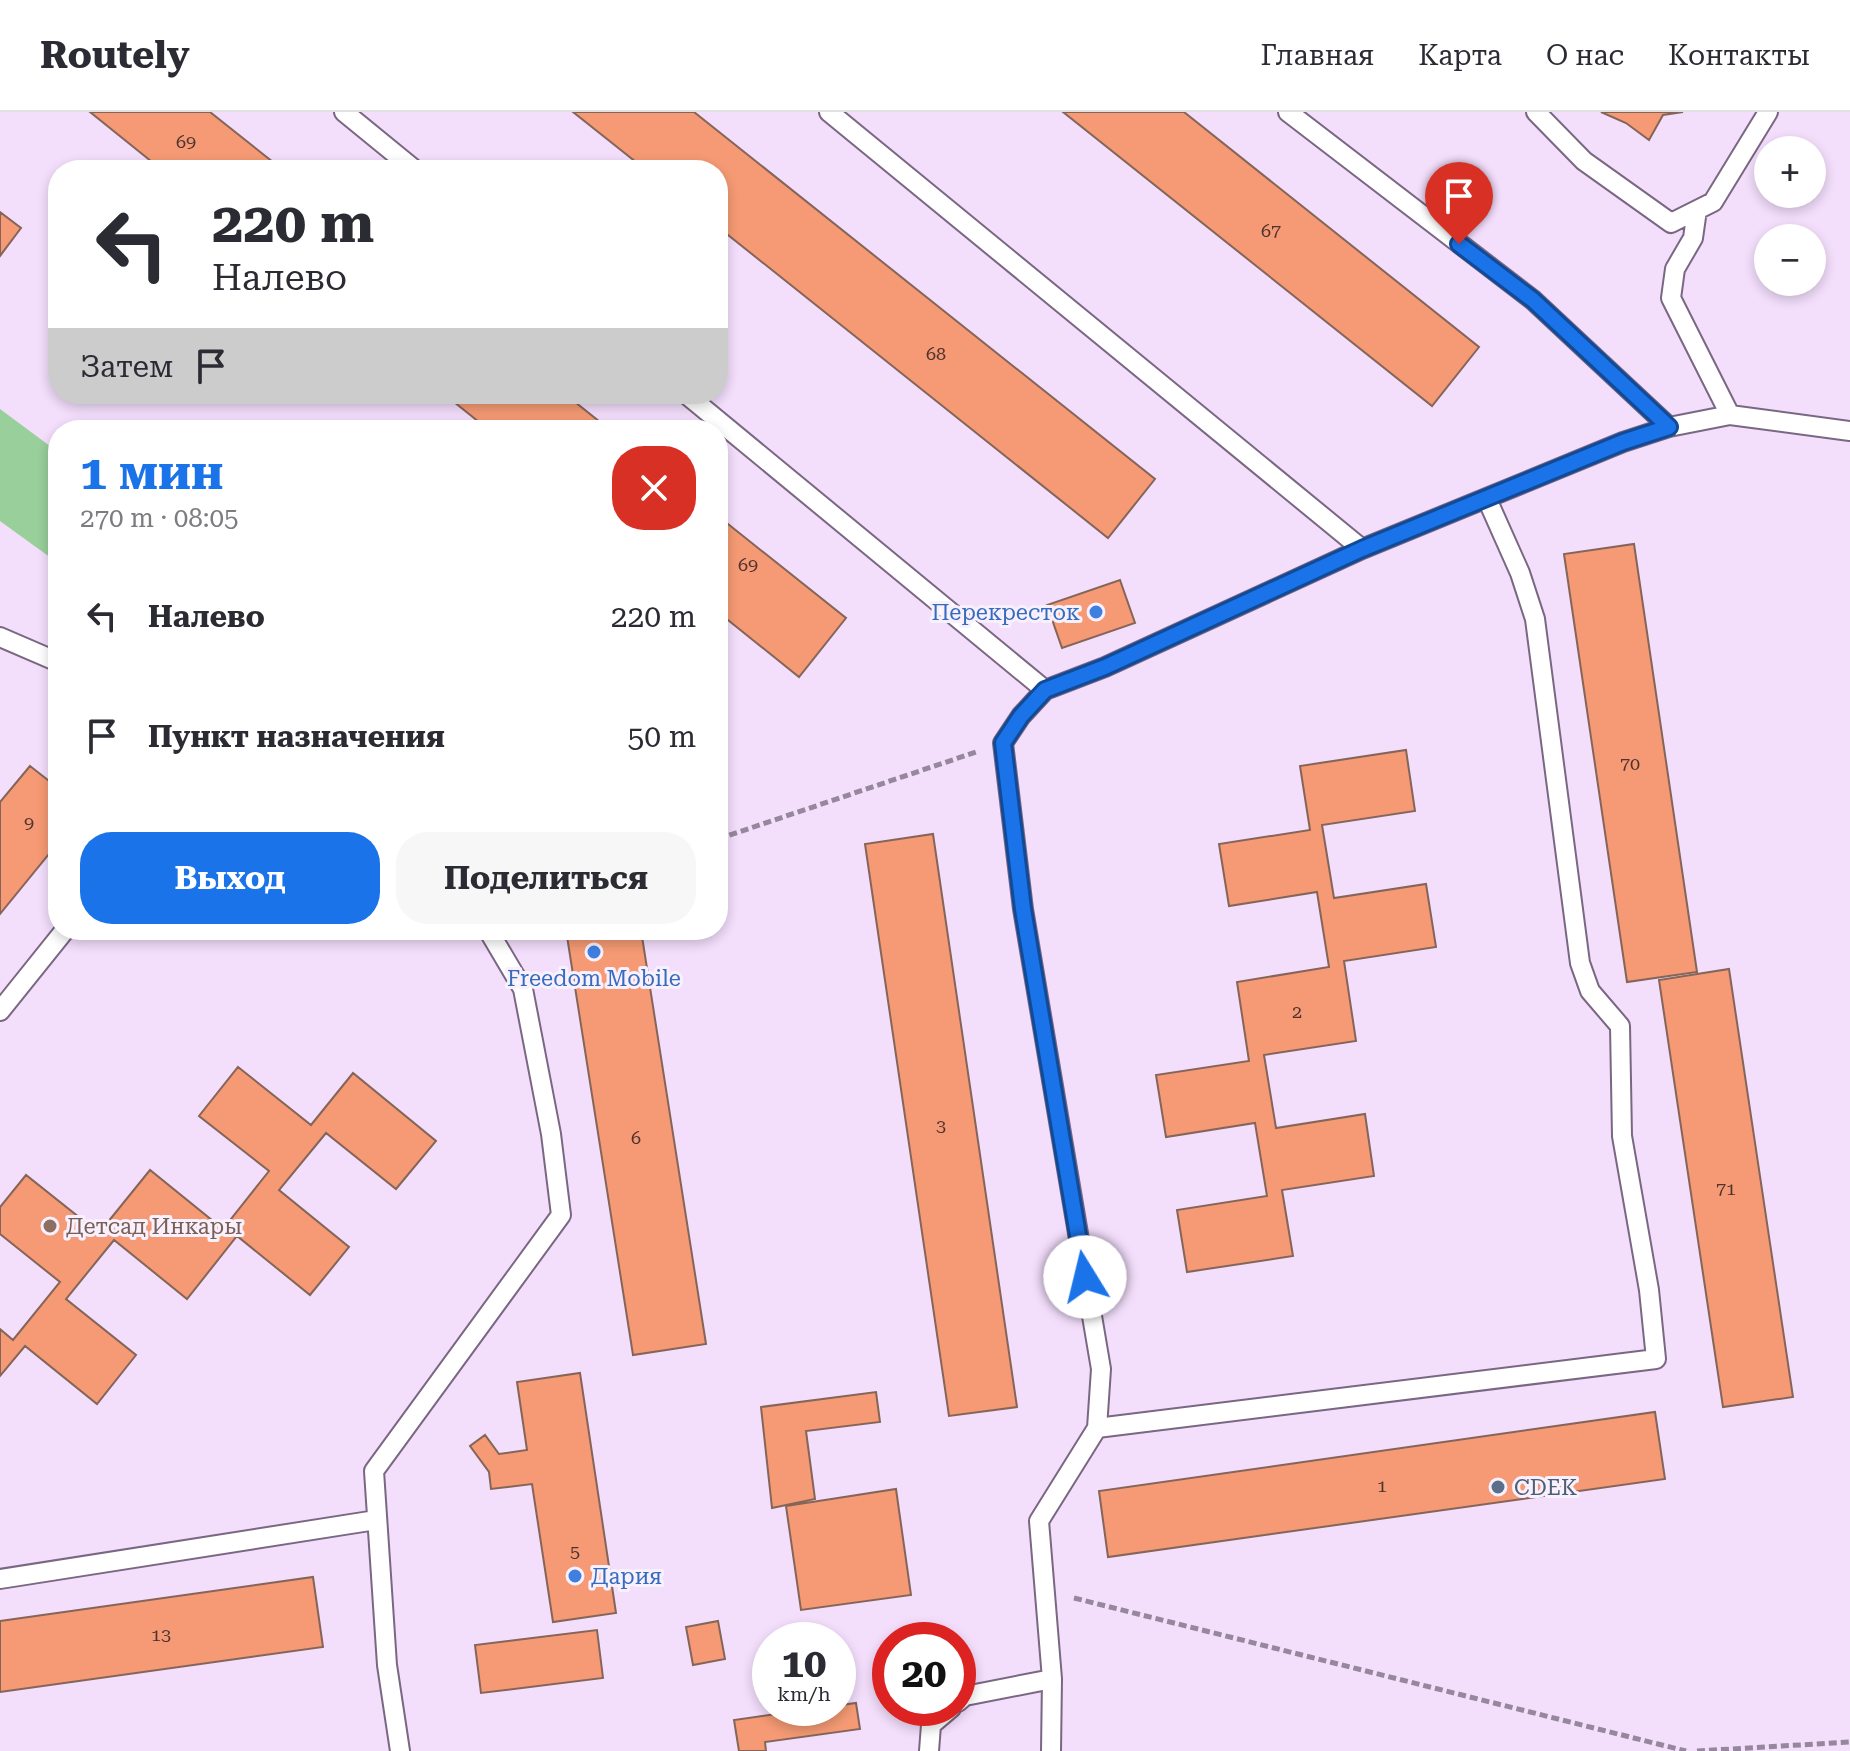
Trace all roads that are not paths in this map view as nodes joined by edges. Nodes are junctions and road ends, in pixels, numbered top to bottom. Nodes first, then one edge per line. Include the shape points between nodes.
1 (344, 112) edge
2 (829, 112) edge
3 (1288, 112) edge
4 (1536, 112) edge
5 (1768, 112) edge
6 (403, 160) edge
7 (1697, 210) junction
8 (698, 404) edge
9 (1730, 415) junction
10 (718, 420) edge
11 (1669, 427) junction
12 (728, 429) edge
13 (1850, 431) edge
14 (1487, 499) junction
15 (1362, 549) junction
16 (0, 637) edge
17 (48, 658) edge
18 (1045, 690) junction
19 (57, 940) edge
20 (494, 940) edge
21 (0, 1011) edge
22 (1097, 1428) junction
23 (376, 1520) junction
24 (0, 1579) edge
25 (1052, 1679) junction
26 (976, 1694) edge
27 (931, 1726) edge
28 (400, 1751) edge
29 (929, 1751) edge
30 (1051, 1751) edge

1 - 6 lane
2 - 15 lane
3 - 11 lane via 1533,300
4 - 7 lane via 1584,161 1671,223
5 - 7 lane via 1713,202
7 - 9 lane via 1693,238 1675,269 1671,298
8 - 10 lane
9 - 11 lane
9 - 13 lane
11 - 14 lane
12 - 18 lane
14 - 15 lane
14 - 22 lane via 1535,619 1580,963 1590,991 1620,1026 1622,1136 1656,1359
15 - 18 lane
16 - 17 lane
18 - 22 lane via 1003,743 1023,909 1101,1369
19 - 21 lane
20 - 23 lane via 523,989 561,1215 374,1471
22 - 25 lane via 1039,1521
23 - 24 lane
23 - 28 lane via 387,1665
25 - 26 lane
25 - 30 lane
27 - 29 lane

